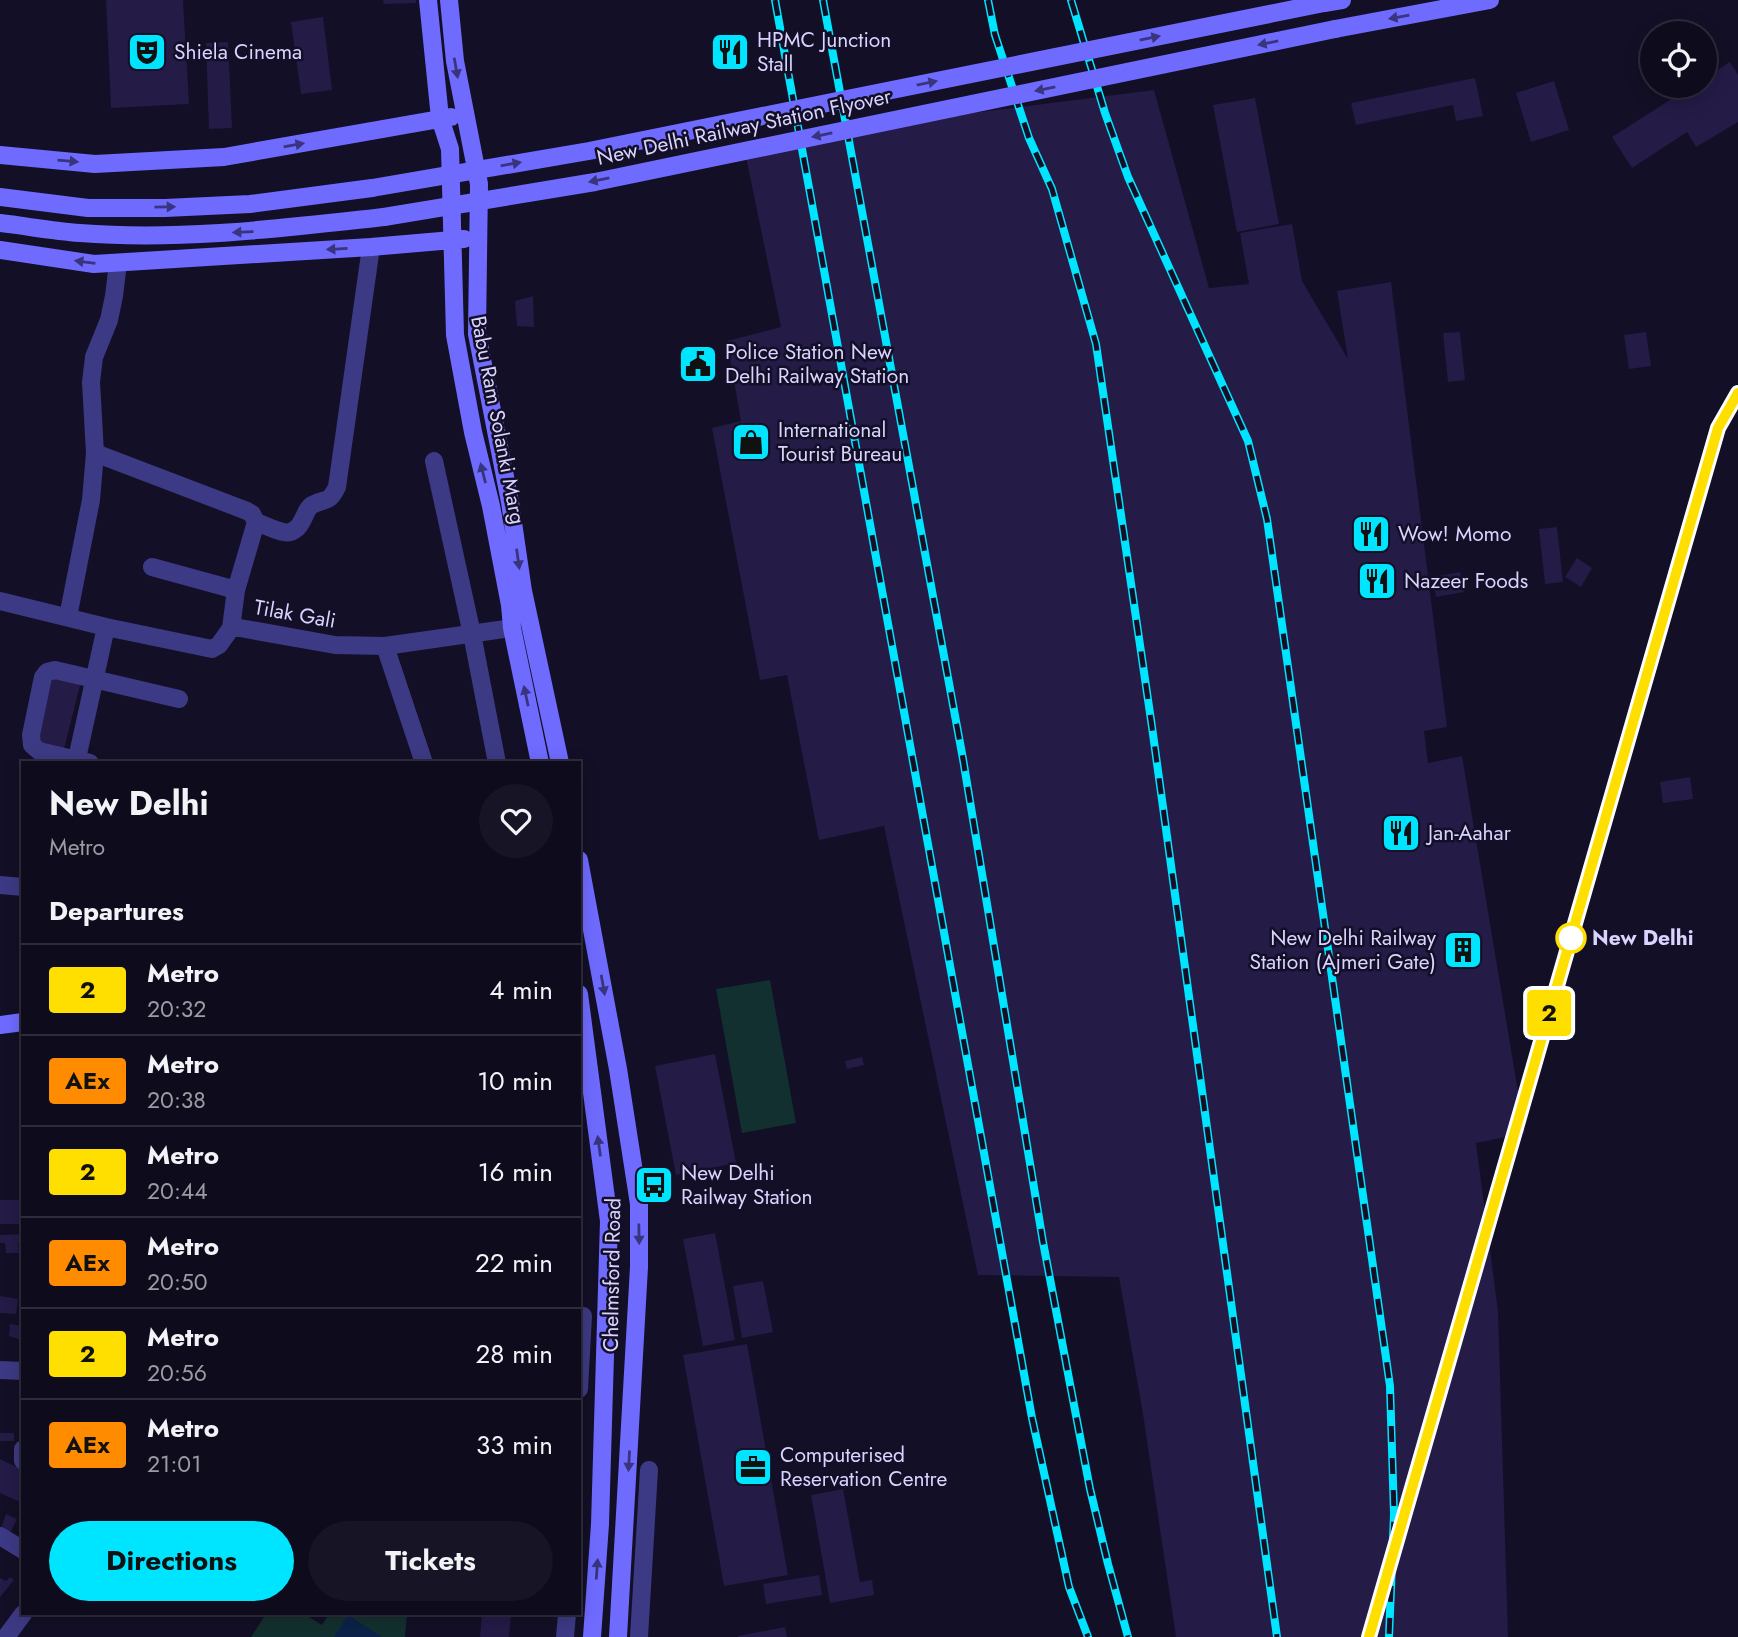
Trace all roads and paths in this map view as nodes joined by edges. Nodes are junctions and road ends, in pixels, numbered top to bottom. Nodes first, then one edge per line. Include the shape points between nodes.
1 (428, 0) edge
2 (449, 0) edge
3 (1342, 0) edge
4 (1490, 0) edge
5 (466, 115) junction
6 (440, 118) junction
7 (0, 155) edge
8 (0, 197) edge
9 (0, 223) edge
10 (477, 237) junction
11 (454, 240) junction
12 (371, 247) junction
13 (0, 250) edge
14 (118, 262) junction
15 (95, 453) junction
16 (434, 461) dead end
17 (256, 522) junction
18 (152, 567) dead end
19 (236, 590) junction
20 (0, 601) edge
21 (68, 617) junction
22 (106, 627) junction
23 (231, 628) junction
24 (512, 628) junction
25 (472, 634) junction
26 (385, 646) junction
27 (96, 681) junction
28 (179, 699) dead end
29 (77, 761) edge
30 (81, 761) edge
31 (423, 761) edge
32 (497, 761) edge
33 (540, 761) edge
34 (560, 761) edge
35 (581, 870) edge
36 (0, 885) edge
37 (21, 887) edge
38 (581, 1009) edge
39 (21, 1022) edge
40 (0, 1026) edge
41 (583, 1316) dead end
42 (581, 1352) edge
43 (0, 1370) edge
44 (21, 1371) edge
45 (649, 1470) dead end
46 (0, 1536) edge
47 (21, 1549) edge
48 (22, 1615) edge
49 (567, 1615) edge
50 (6, 1637) edge
51 (565, 1637) edge
52 (592, 1637) edge
53 (618, 1637) edge
54 (639, 1637) edge

1 - 6 main road, Babu Ram Solanki Marg
2 -> 5 main road, Babu Ram Solanki Marg
8 -> 3 main road, New Delhi Railway Station Flyover, bridge via 88,208 165,208 250,204 372,188 603,148
4 -> 9 main road, New Delhi Railway Station Flyover, bridge via 595,181 384,217 169,235 80,233
5 - 6 main road
5 - 10 main road, Babu Ram Solanki Marg via 478,184
7 -> 6 main road via 95,164 224,157
6 - 11 main road, Babu Ram Solanki Marg via 450,149
10 - 11 main road
10 -> 34 main road, Babu Ram Solanki Marg via 477,334 523,591
11 - 12 main road
24 -> 11 main road, Babu Ram Solanki Marg via 455,335
12 -> 14 main road
12 - 17 street via 337,487 326,502 308,508 293,533
14 -> 13 main road via 94,264
14 - 15 street via 108,320 94,357
15 - 17 street via 247,511
15 - 21 street via 91,499
16 - 25 street
17 - 19 street
18 - 19 street
19 - 23 street
20 - 21 street, Tilak Gali
21 - 22 street, Tilak Gali
22 - 23 street, Tilak Gali via 212,649
22 - 27 street
23 - 26 street, Tilak Gali via 335,645
24 - 25 street, Tilak Gali
33 -> 24 main road, Babu Ram Solanki Marg
25 - 26 street, Tilak Gali
25 - 32 street
26 - 31 street
27 - 28 street
27 - 29 street via 55,670 43,677 32,745
27 - 30 street
35 -> 53 main road, Chelmsford Road via 639,1204
36 - 37 street
52 -> 38 main road, Chelmsford Road via 609,1221
39 - 40 main road
41 - 42 street
43 - 44 street
45 - 54 street
46 - 47 street
48 - 50 street
49 - 51 street

